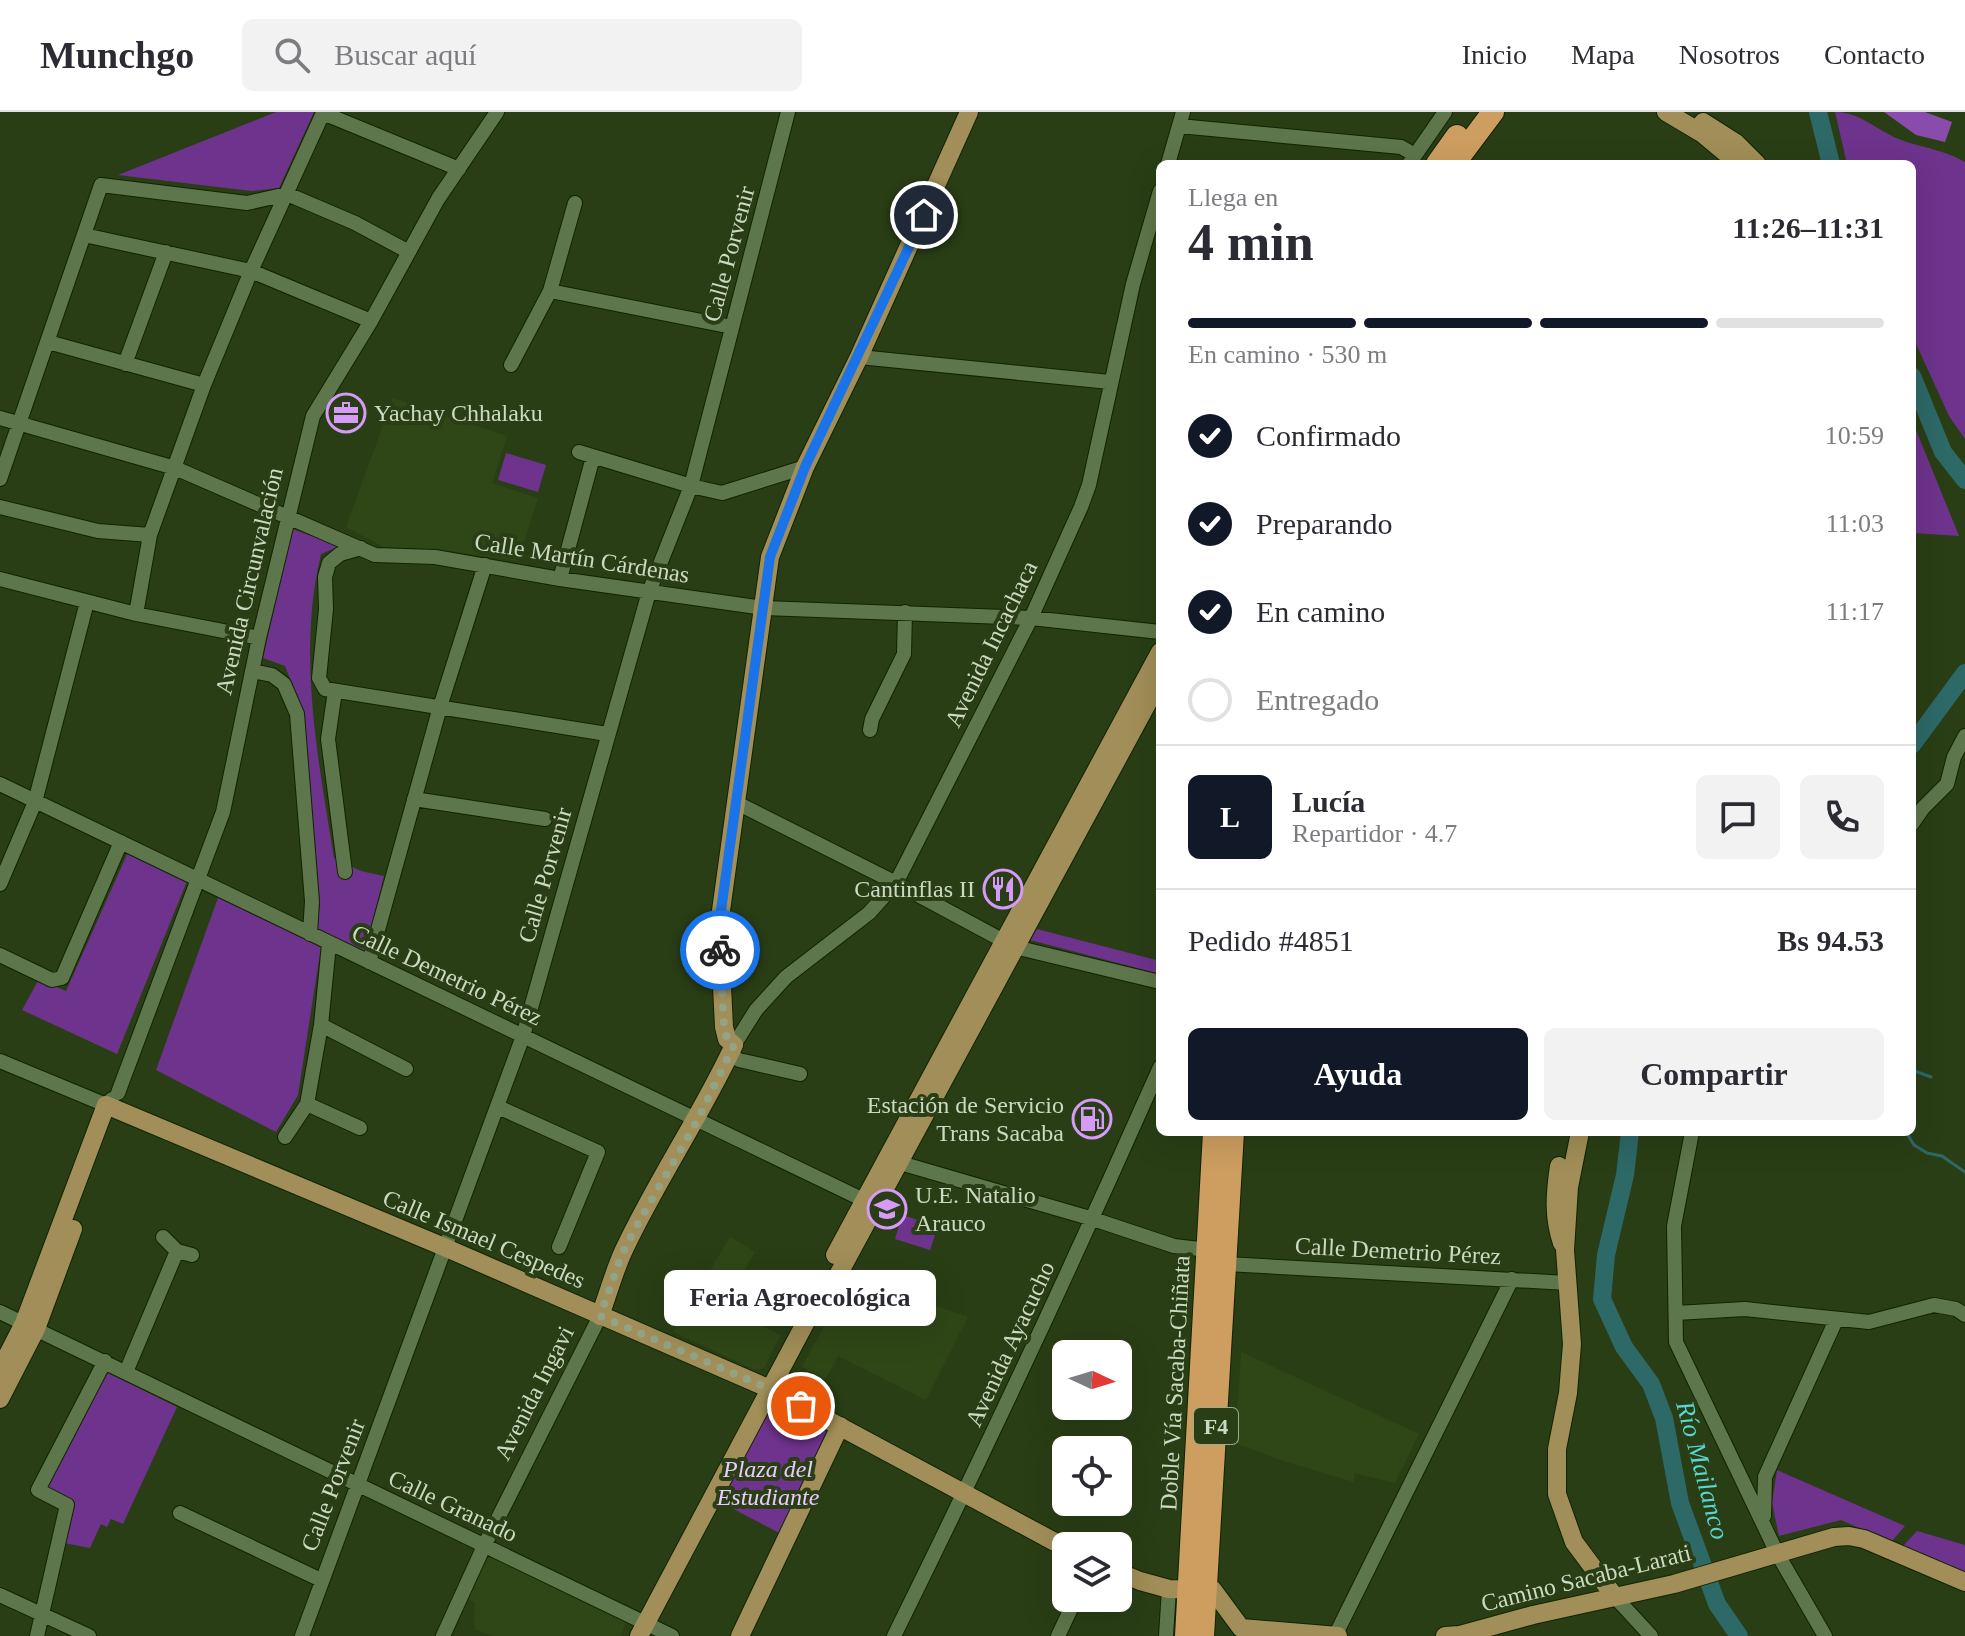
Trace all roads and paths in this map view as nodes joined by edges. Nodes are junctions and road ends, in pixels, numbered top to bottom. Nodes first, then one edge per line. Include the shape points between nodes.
1 (788, 112) edge
2 (969, 112) edge
3 (1445, 112) edge
4 (1474, 112) edge
5 (1493, 112) edge
6 (1666, 112) edge
7 (1688, 112) edge
8 (495, 113) edge
9 (1181, 119) edge
10 (1736, 155) edge
11 (1169, 160) edge
12 (1412, 160) edge
13 (1440, 160) edge
14 (1457, 160) edge
15 (459, 169) junction
16 (287, 194) junction
17 (575, 203) dead end
18 (1156, 205) edge
19 (84, 235) junction
20 (166, 252) junction
21 (409, 252) junction
22 (251, 271) junction
23 (550, 291) junction
24 (371, 321) junction
25 (732, 327) junction
26 (48, 342) junction
27 (859, 357) junction
28 (125, 364) junction
29 (511, 365) dead end
30 (1110, 382) junction
31 (204, 385) junction
32 (0, 418) edge
33 (20, 425) junction
34 (805, 467) junction
35 (175, 468) junction
36 (0, 479) edge
37 (691, 486) junction
38 (0, 507) edge
39 (288, 518) junction
40 (150, 535) junction
41 (361, 548) junction
42 (485, 565) junction
43 (560, 579) junction
44 (0, 580) edge
45 (649, 592) junction
46 (87, 602) junction
47 (764, 608) junction
48 (905, 612) junction
49 (136, 614) junction
50 (1031, 618) junction
51 (1156, 632) edge
52 (259, 638) junction
53 (1156, 660) edge
54 (252, 671) junction
55 (1156, 687) edge
56 (335, 691) junction
57 (440, 707) junction
58 (870, 730) dead end
59 (607, 734) junction
60 (1965, 736) edge
61 (0, 784) edge
62 (414, 799) junction
63 (35, 802) junction
64 (735, 802) junction
65 (1916, 818) edge
66 (545, 819) dead end
67 (121, 842) junction
68 (345, 872) dead end
69 (197, 880) junction
70 (896, 883) junction
71 (0, 884) edge
72 (310, 934) junction
73 (329, 944) junction
74 (1009, 944) junction
75 (0, 955) edge
76 (369, 962) junction
77 (1156, 981) edge
78 (321, 1025) junction
79 (523, 1036) junction
80 (732, 1050) junction
81 (0, 1061) edge
82 (406, 1069) dead end
83 (800, 1074) dead end
84 (1156, 1076) edge
85 (113, 1103) junction
86 (307, 1104) junction
87 (498, 1107) junction
88 (698, 1119) junction
89 (360, 1128) dead end
90 (1214, 1136) edge
91 (1232, 1136) edge
92 (1566, 1136) edge
93 (1579, 1136) edge
94 (1691, 1136) edge
95 (285, 1137) dead end
96 (892, 1160) junction
97 (870, 1203) junction
98 (1093, 1219) junction
99 (163, 1237) dead end
100 (444, 1247) junction
101 (559, 1247) dead end
102 (1565, 1250) junction
103 (177, 1251) junction
104 (192, 1255) dead end
105 (1217, 1257) junction
106 (1512, 1279) junction
107 (1568, 1283) junction
108 (0, 1312) edge
109 (1676, 1313) junction
110 (1965, 1315) edge
111 (600, 1316) junction
112 (1836, 1320) junction
113 (30, 1326) junction
114 (105, 1361) junction
115 (0, 1370) edge
116 (126, 1372) junction
117 (770, 1389) junction
118 (0, 1399) edge
119 (840, 1426) junction
120 (356, 1485) junction
121 (965, 1492) junction
122 (180, 1513) dead end
123 (1765, 1524) junction
124 (1052, 1540) edge
125 (485, 1544) junction
126 (1777, 1553) junction
127 (1132, 1575) edge
128 (321, 1580) junction
129 (1965, 1582) edge
130 (1188, 1588) junction
131 (0, 1595) edge
132 (1615, 1597) junction
133 (1069, 1612) edge
134 (42, 1614) junction
135 (643, 1630) edge
136 (37, 1636) edge
137 (89, 1636) edge
138 (302, 1636) edge
139 (443, 1636) edge
140 (672, 1636) edge
141 (740, 1636) edge
142 (894, 1636) edge
143 (1058, 1636) edge
144 (1166, 1636) edge
145 (1186, 1636) edge
146 (1203, 1636) edge
147 (1336, 1636) edge
148 (1445, 1636) edge
149 (1651, 1636) edge
150 (1825, 1636) edge

1 - 25 street, Calle Porvenir
2 - 27 main road
3 - 12 street
4 - 13 highway
5 - 14 highway
6 - 10 main road
7 - 10 main road
8 - 15 street, Avenida Circunvalación
9 - 11 street
9 - 12 street via 1401,147
15 - 16 street via 323,113
15 - 21 street, Avenida Circunvalación
16 - 19 street via 247,203 101,185
16 - 21 street
16 - 22 street
17 - 23 street
18 - 30 street, Avenida Incachaca
19 - 20 street
19 - 26 street
20 - 22 street
20 - 28 street
21 - 24 street, Avenida Circunvalación
22 - 24 street
22 - 31 street
23 - 25 street
23 - 29 street
24 - 39 street, Avenida Circunvalación via 313,416
25 - 37 street, Calle Porvenir
26 - 28 street
26 - 33 street
27 - 30 street
27 - 34 main road
28 - 31 street
30 - 50 street, Avenida Incachaca via 1089,485
31 - 35 street
32 - 33 street, Calle Martín Cárdenas
33 - 35 street, Calle Martín Cárdenas
33 - 36 street
34 - 37 street via 722,493
34 - 47 main road via 770,557
35 - 39 street, Calle Martín Cárdenas
35 - 40 street
37 - 43 street via 586,454
37 - 45 street, Calle Porvenir
38 - 40 street via 98,531
39 - 41 street, Calle Martín Cárdenas
39 - 52 street, Avenida Circunvalación
40 - 49 street
41 - 42 street, Calle Martín Cárdenas via 375,555
41 - 56 street via 340,554 329,563 325,577 319,678 325,689
42 - 43 street, Calle Martín Cárdenas
42 - 57 street
43 - 45 street, Calle Martín Cárdenas
44 - 46 street
45 - 47 street, Calle Martín Cárdenas
45 - 59 street, Calle Porvenir
46 - 49 street
46 - 63 street
47 - 48 street, Calle Martín Cárdenas
47 - 64 main road
48 - 50 street, Calle Martín Cárdenas
48 - 58 street via 904,654
49 - 52 street
50 - 51 street, Calle Martín Cárdenas
50 - 70 street, Avenida Incachaca
52 - 54 street, Avenida Circunvalación
53 - 74 main road
54 - 69 street, Avenida Circunvalación via 223,812
54 - 72 street via 284,684 297,714
55 - 74 main road
56 - 57 street
56 - 68 street via 328,739
57 - 59 street
57 - 62 street
59 - 79 street, Calle Porvenir
60 - 65 street via 1947,784
61 - 63 street, Calle Demetrio Pérez
62 - 66 street
62 - 76 street
63 - 67 street, Calle Demetrio Pérez
63 - 71 street
64 - 70 street
64 - 80 main road via 719,925 724,1027
67 - 69 street, Calle Demetrio Pérez
67 - 75 street via 62,978 52,980
69 - 72 street, Calle Demetrio Pérez
69 - 85 street, Avenida Circunvalación
70 - 74 street
70 - 80 street, Avenida Incachaca via 869,913 786,977 751,1017
72 - 73 street, Calle Demetrio Pérez
73 - 76 street, Calle Demetrio Pérez
73 - 78 street
74 - 77 street
74 - 96 main road
76 - 79 street, Calle Demetrio Pérez
78 - 82 street
78 - 86 street
79 - 87 street, Calle Porvenir
79 - 88 street, Calle Demetrio Pérez
80 - 83 street via 739,1060
80 - 88 main road, Avenida Ingavi
81 - 85 street, Calle Ismael Cespedes
84 - 98 street, Avenida Ayacucho
85 - 100 main road, Calle Ismael Cespedes
85 - 113 main road, Avenida Circunvalación
86 - 89 street
86 - 95 street
87 - 100 street, Calle Porvenir
87 - 101 street via 598,1152
88 - 97 street, Calle Demetrio Pérez
88 - 111 main road, Avenida Ingavi via 622,1254
90 - 105 highway, Doble Vía Sacaba-Chiñata / F4
91 - 105 highway, Doble Vía Sacaba-Chiñata / F4
92 - 102 main road via 1555,1194 1556,1225
93 - 102 main road
94 - 109 street via 1674,1226
96 - 97 main road
96 - 98 street, Calle Demetrio Pérez
97 - 117 main road via 812,1298 809,1316
98 - 105 street, Calle Demetrio Pérez
98 - 121 street, Avenida Ayacucho
99 - 103 street
100 - 111 main road, Calle Ismael Cespedes
100 - 120 street, Calle Porvenir
102 - 107 main road
103 - 104 street
103 - 116 street
105 - 106 street, Calle Demetrio Pérez
105 - 130 highway, Doble Vía Sacaba-Chiñata / F4
106 - 107 street, Calle Demetrio Pérez
106 - 147 street
107 - 132 main road via 1572,1344 1557,1449 1557,1494 1574,1542
108 - 113 street, Calle Granado
109 - 112 street via 1745,1309
109 - 123 street via 1676,1342
110 - 112 street via 1934,1305 1869,1322
111 - 117 main road, Calle Ismael Cespedes
111 - 125 street, Avenida Ingavi
112 - 123 street via 1765,1477
113 - 114 street, Calle Granado
113 - 115 main road, Avenida Circunvalación
113 - 118 main road, Avenida Circunvalación
114 - 116 street, Calle Granado
114 - 134 street via 38,1490 67,1505
116 - 120 street, Calle Granado
117 - 119 main road, Calle Ismael Cespedes
117 - 135 main road
119 - 121 main road, Calle Ismael Cespedes
119 - 141 main road
120 - 125 street, Calle Granado
120 - 128 street, Calle Porvenir
121 - 124 main road, Calle Ismael Cespedes
121 - 142 street, Avenida Ayacucho
122 - 128 street
123 - 126 street
125 - 135 street, Calle Granado
125 - 139 street, Avenida Ingavi
126 - 129 main road, Camino Sacaba-Larati via 1849,1536
126 - 132 main road, Camino Sacaba-Larati
126 - 150 street
127 - 130 main road
128 - 138 street, Calle Porvenir
130 - 144 street
130 - 145 highway, Doble Vía Sacaba-Chiñata / F4
130 - 146 highway, Doble Vía Sacaba-Chiñata / F4
130 - 147 main road via 1213,1590 1241,1628
131 - 134 street
132 - 148 main road, Camino Sacaba-Larati
132 - 149 street
133 - 143 street
134 - 136 street
134 - 137 street
135 - 140 street, Calle Granado

